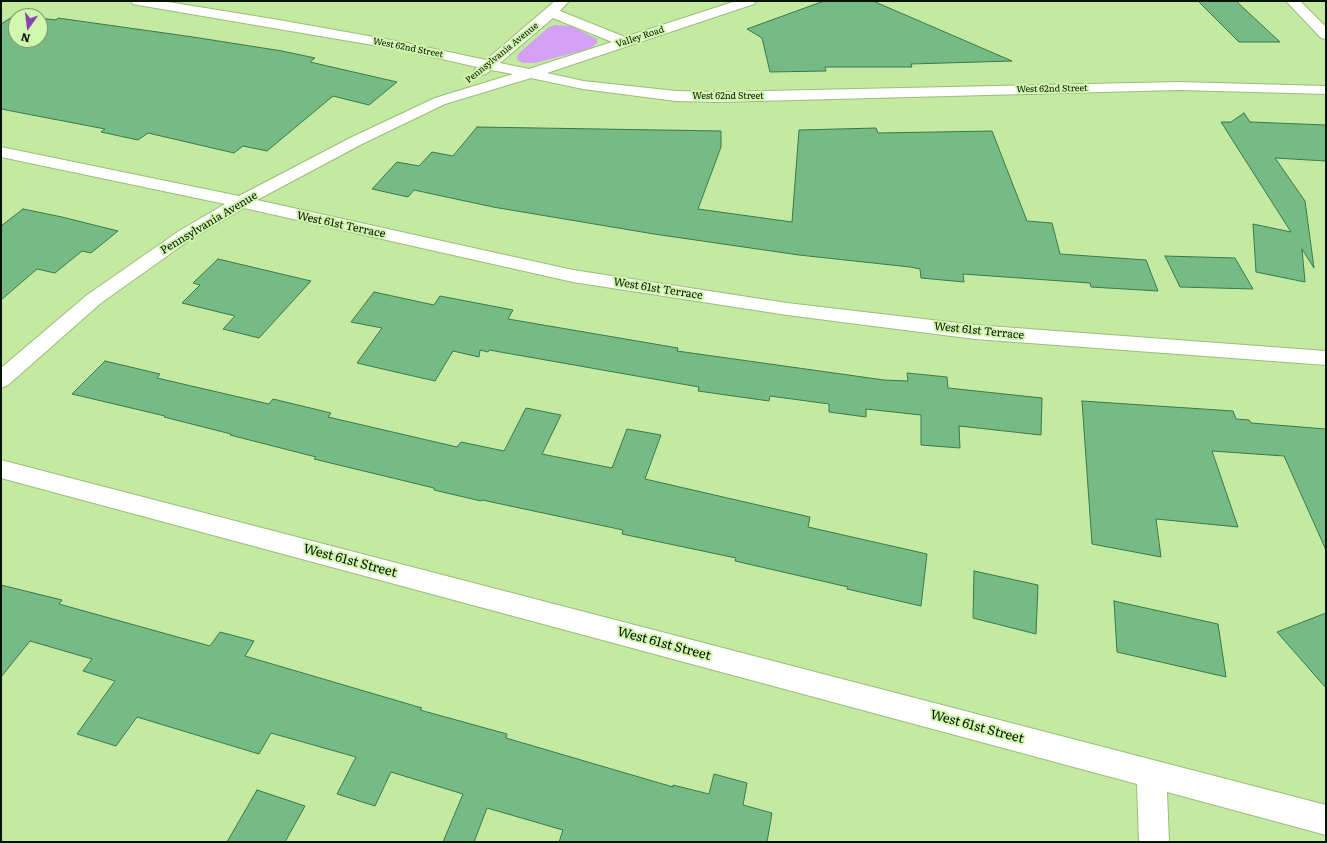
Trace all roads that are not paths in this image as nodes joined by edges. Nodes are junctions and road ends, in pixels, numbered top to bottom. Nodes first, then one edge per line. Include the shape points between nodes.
1 (138, 1) edge
2 (562, 1) edge
3 (749, 1) edge
4 (1293, 1) edge
5 (551, 12) junction
6 (1326, 35) edge
7 (625, 42) junction
8 (489, 65) junction
9 (532, 73) junction
10 (1326, 90) edge
11 (440, 101) junction
12 (1, 152) edge
13 (241, 202) junction
14 (1326, 358) edge
15 (1, 380) edge
16 (1, 469) edge
17 (1151, 773) junction
18 (1326, 820) edge
19 (1154, 842) edge

1 - 8 street, West 62nd Street via 279,24
2 - 5 street, Pennsylvania Avenue
3 - 7 street, Valley Road
4 - 6 street
5 - 7 street
5 - 8 street, Pennsylvania Avenue
7 - 9 street, Valley Road
8 - 9 street, West 62nd Street
8 - 11 street, Pennsylvania Avenue
9 - 10 street, West 62nd Street via 583,85 676,96 719,97 1179,86
9 - 11 street, Pennsylvania Avenue
11 - 13 street, Pennsylvania Avenue via 356,141
12 - 13 street, West 61st Terrace
13 - 14 street, West 61st Terrace via 574,276 787,309 975,332
13 - 15 street, Pennsylvania Avenue via 185,236 94,299
16 - 17 street, West 61st Street
17 - 18 street, West 61st Street
17 - 19 street

